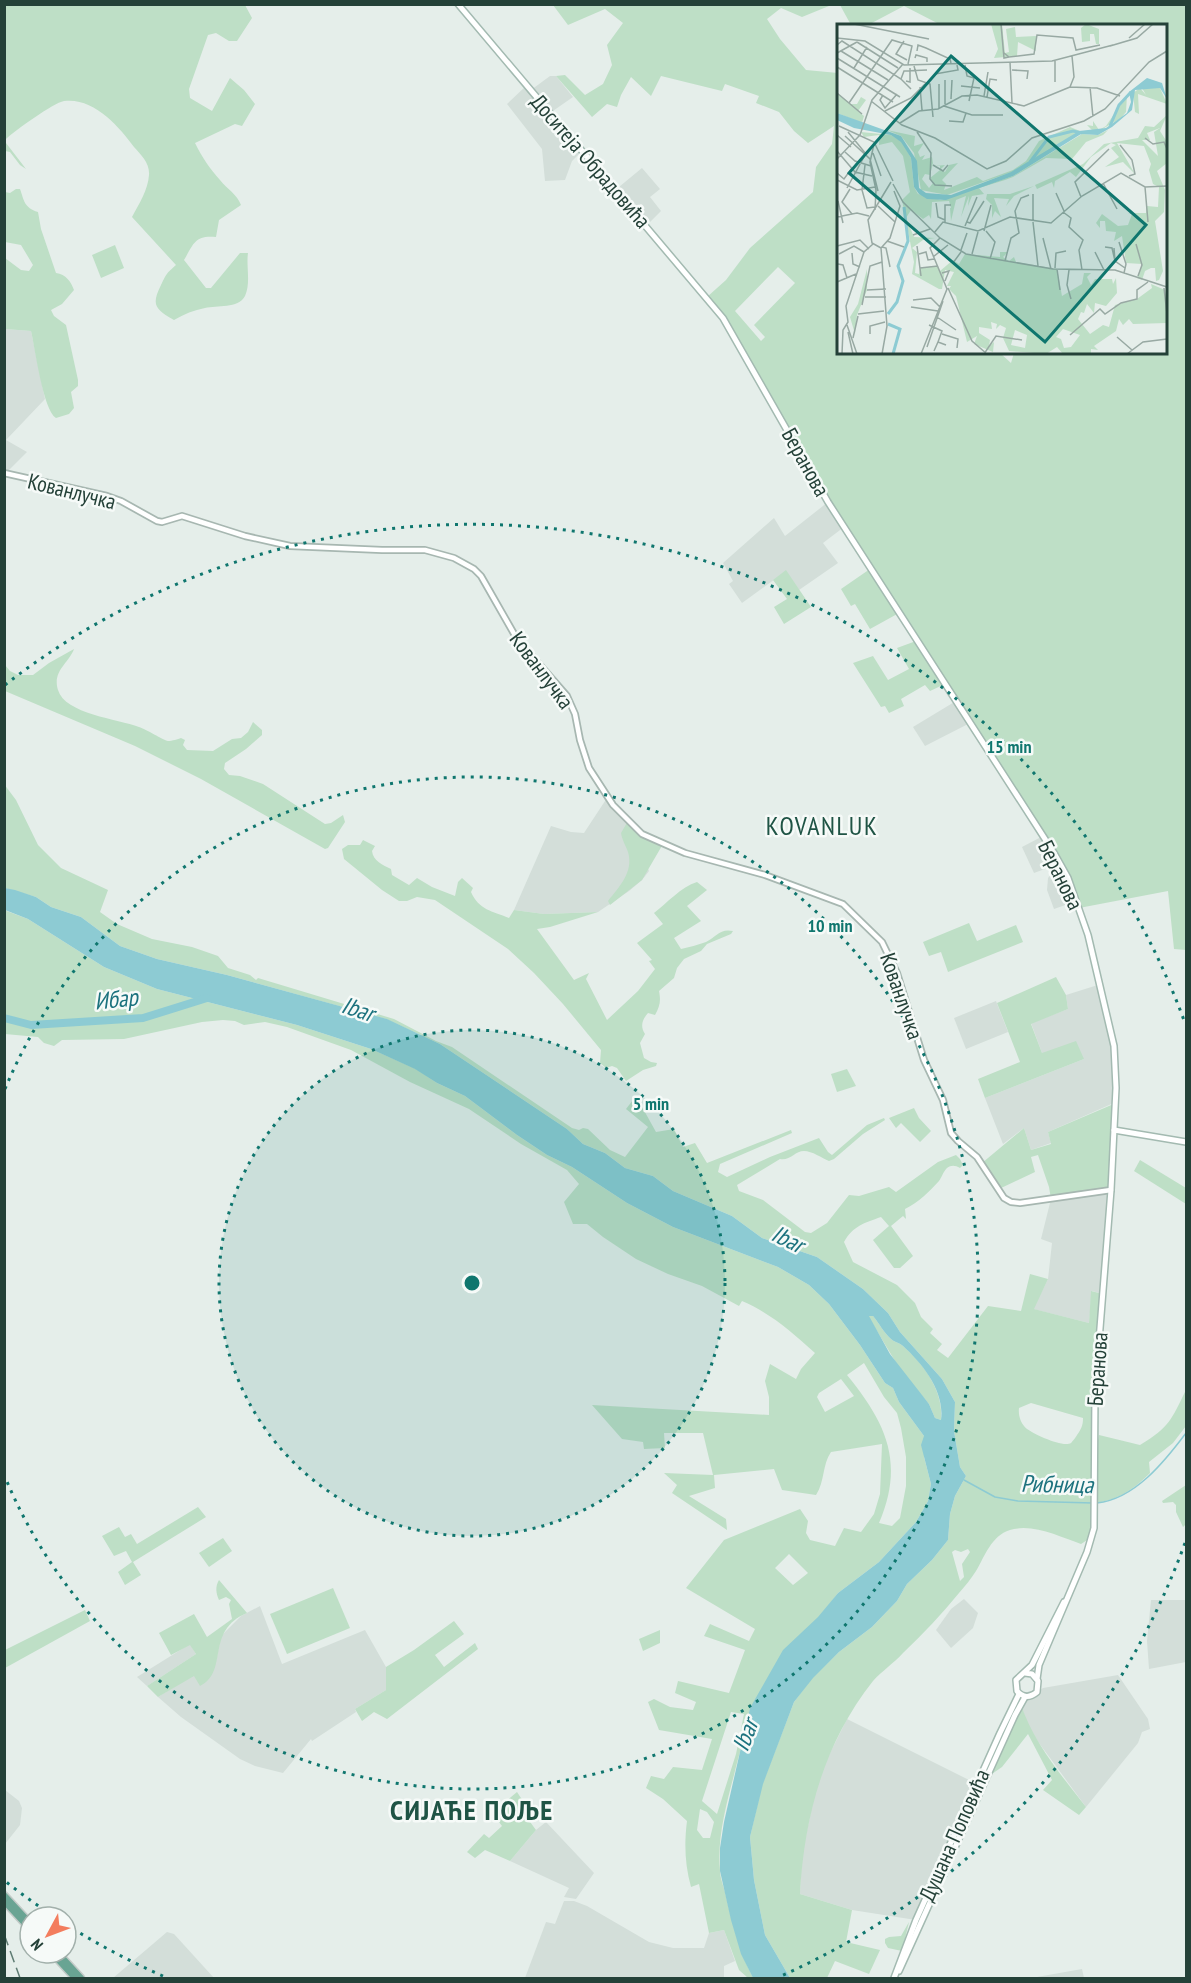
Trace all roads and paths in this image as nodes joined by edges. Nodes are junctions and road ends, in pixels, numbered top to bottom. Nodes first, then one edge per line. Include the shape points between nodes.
1 (458, 4) edge
2 (723, 318) joint
3 (4, 474) edge
4 (1114, 1130) junction
5 (1186, 1142) edge
6 (1111, 1190) junction
7 (1068, 1596) junction
8 (1025, 1673) junction
9 (1037, 1679) junction
10 (1023, 1695) junction
11 (4, 1895) edge
12 (4, 1901) edge
13 (18, 1910) edge
14 (18, 1916) edge
15 (63, 1965) edge
16 (69, 1965) edge
17 (75, 1978) edge
18 (81, 1978) edge
19 (895, 1978) edge

1 - 2 main road, Доситеја Обрадовића
2 - 4 main road, Беранова via 828,502 1068,878 1088,935 1113,1041
3 - 6 street, Кованлучка via 107,496 162,522 183,516 290,546 425,550 464,562 481,576 517,639 567,696 589,768 613,805 642,834 685,853 765,875 843,904 882,942 897,973 924,1060 943,1100 951,1133 982,1162 1004,1198 1020,1203
4 - 5 main road
4 - 6 main road, Беранова
6 - 7 main road, Беранова via 1095,1391 1095,1517 1092,1537
7 - 8 main road
7 - 9 main road via 1039,1665
8 - 9 main road
8 - 10 main road via 1016,1680 1016,1688
9 - 10 main road via 1036,1692
10 - 19 main road, Душана Поповића via 1000,1733 916,1920
11 - 13 main road
12 - 14 main road
15 - 17 main road
16 - 18 main road

